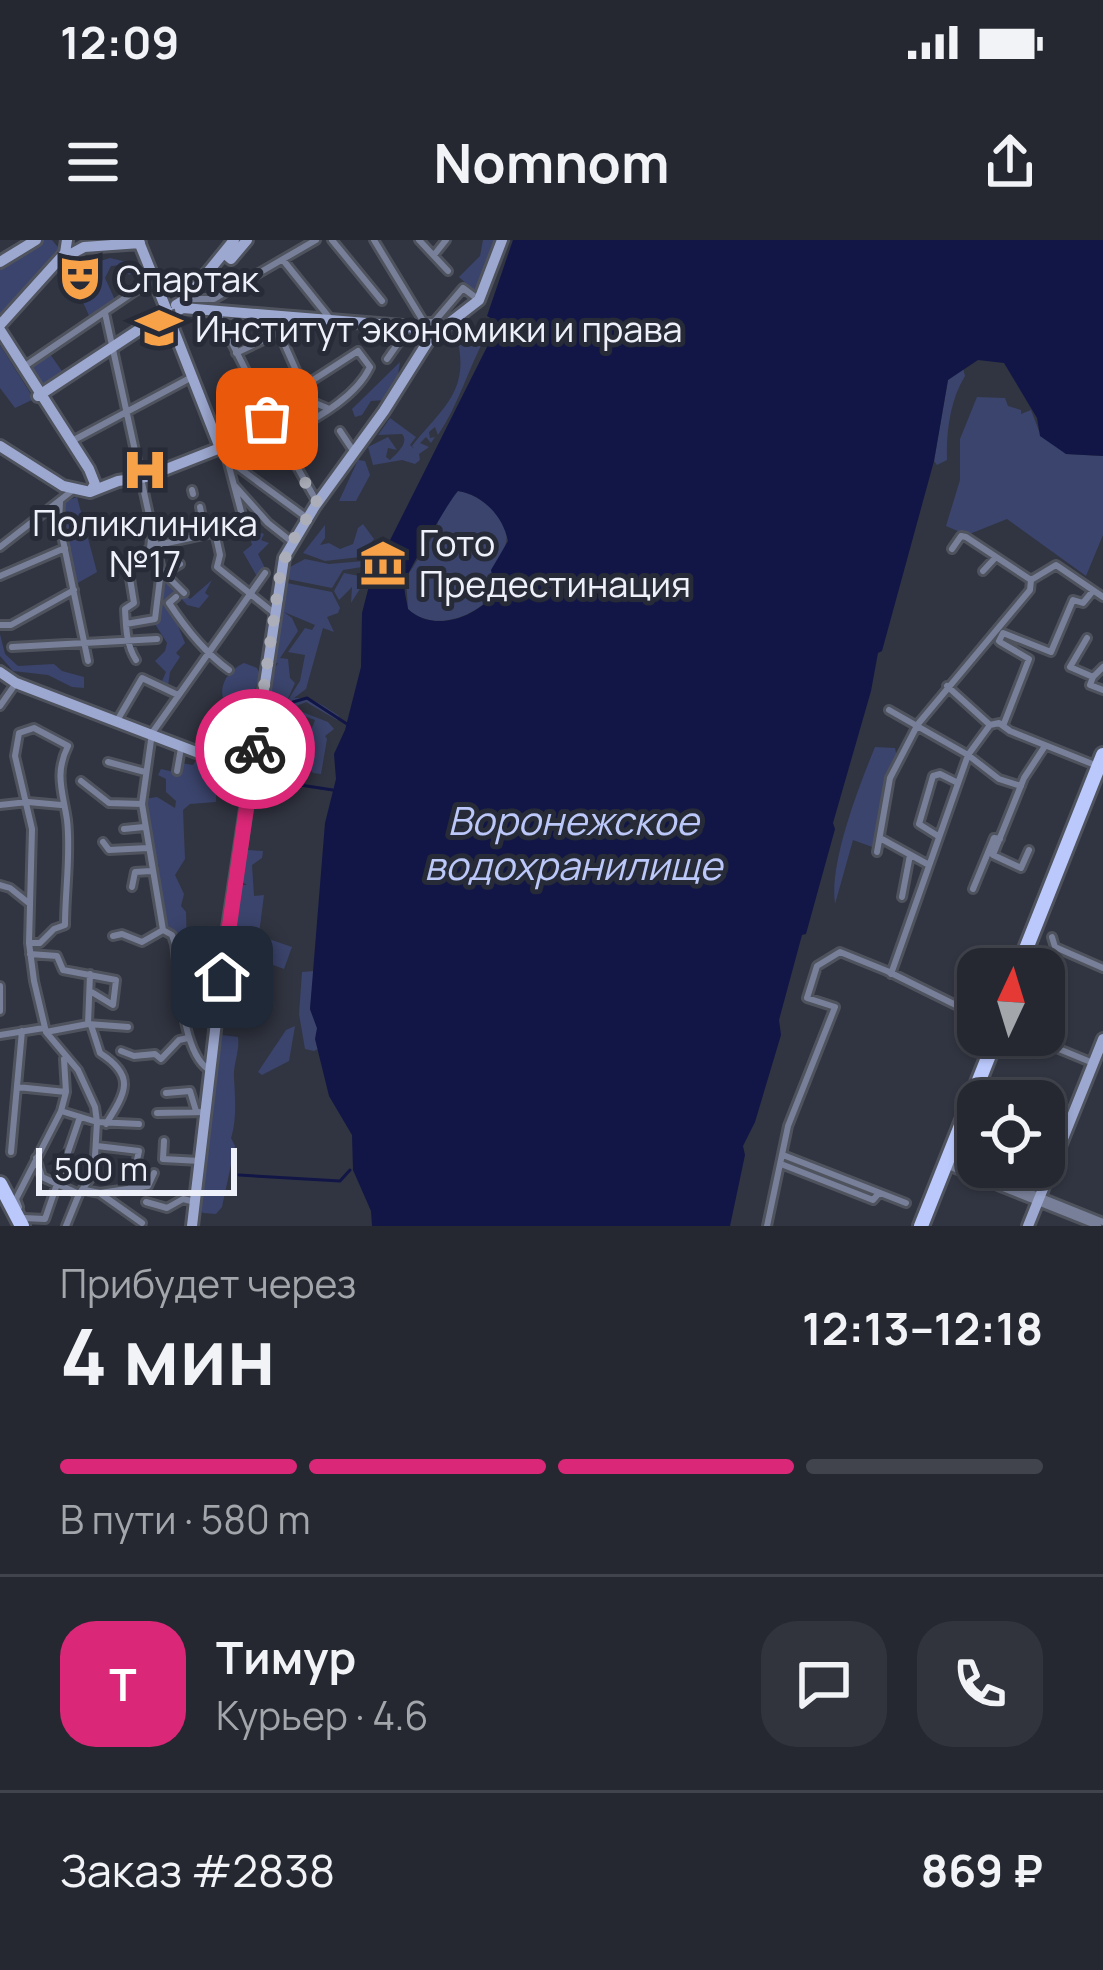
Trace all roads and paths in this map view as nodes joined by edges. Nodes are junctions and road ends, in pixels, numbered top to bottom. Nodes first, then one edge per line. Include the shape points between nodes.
1 (36, 240) edge
2 (67, 240) edge
3 (234, 240) edge
4 (247, 240) edge
5 (316, 240) edge
6 (332, 240) edge
7 (374, 240) edge
8 (419, 240) edge
9 (446, 240) edge
10 (502, 240) edge
11 (131, 242) edge
12 (228, 255) junction
13 (434, 255) junction
14 (283, 260) junction
15 (0, 262) edge
16 (56, 263) junction
17 (448, 271) dead end
18 (153, 279) junction
19 (186, 299) junction
20 (479, 300) junction
21 (382, 301) dead end
22 (220, 312) junction
23 (105, 313) junction
24 (167, 313) junction
25 (272, 316) junction
26 (297, 318) junction
27 (332, 321) junction
28 (403, 324) junction
29 (145, 327) junction
30 (430, 328) junction
31 (0, 331) edge
32 (278, 333) junction
33 (114, 347) junction
34 (236, 353) junction
35 (387, 359) dead end
36 (22, 368) junction
37 (193, 377) junction
38 (302, 385) junction
39 (40, 395) junction
40 (280, 404) junction
41 (327, 408) junction
42 (127, 411) junction
43 (266, 411) junction
44 (294, 430) dead end
45 (243, 431) junction
46 (340, 431) dead end
47 (70, 442) junction
48 (0, 446) edge
49 (355, 452) junction
50 (223, 453) junction
51 (140, 475) junction
52 (232, 482) junction
53 (79, 487) junction
54 (317, 502) junction
55 (200, 507) dead end
56 (307, 518) junction
57 (152, 521) junction
58 (215, 532) junction
59 (205, 534) junction
60 (292, 542) junction
61 (158, 545) junction
62 (0, 547) edge
63 (65, 548) junction
64 (952, 549) dead end
65 (996, 557) junction
66 (179, 564) dead end
67 (163, 572) junction
68 (983, 572) dead end
69 (265, 573) dead end
70 (0, 576) edge
71 (1031, 580) junction
72 (74, 590) junction
73 (1092, 592) junction
74 (250, 595) junction
75 (1103, 597) edge
76 (274, 613) junction
77 (126, 624) junction
78 (1, 626) edge
79 (996, 637) junction
80 (1088, 638) dead end
81 (157, 639) dead end
82 (128, 642) junction
83 (86, 645) junction
84 (11, 647) dead end
85 (208, 655) junction
86 (136, 660) dead end
87 (88, 661) dead end
88 (1103, 667) edge
89 (229, 670) dead end
90 (1093, 677) junction
91 (6, 680) edge
92 (947, 686) junction
93 (1103, 690) edge
94 (178, 694) junction
95 (0, 706) edge
96 (889, 710) dead end
97 (118, 719) junction
98 (918, 724) junction
99 (990, 724) junction
100 (1003, 726) junction
101 (152, 733) junction
102 (182, 744) junction
103 (1045, 746) junction
104 (968, 754) junction
105 (108, 762) dead end
106 (1102, 762) edge
107 (177, 771) dead end
108 (146, 772) junction
109 (250, 773) junction
110 (81, 781) dead end
111 (958, 784) junction
112 (1022, 786) junction
113 (28, 802) junction
114 (142, 804) junction
115 (61, 805) junction
116 (0, 806) edge
117 (145, 827) junction
118 (124, 829) dead end
119 (938, 836) junction
120 (880, 838) junction
121 (997, 839) junction
122 (103, 842) dead end
123 (148, 848) junction
124 (1029, 850) dead end
125 (877, 852) dead end
126 (910, 855) junction
127 (929, 865) junction
128 (151, 871) junction
129 (0, 885) edge
130 (132, 887) dead end
131 (974, 889) dead end
132 (902, 897) dead end
133 (30, 904) junction
134 (164, 930) junction
135 (113, 935) dead end
136 (1052, 938) dead end
137 (29, 944) junction
138 (1028, 948) edge
139 (30, 954) junction
140 (1103, 968) edge
141 (90, 974) junction
142 (891, 974) junction
143 (0, 986) edge
144 (90, 991) junction
145 (957, 1006) edge
146 (0, 1012) edge
147 (90, 1024) junction
148 (128, 1027) dead end
149 (45, 1030) junction
150 (22, 1031) junction
151 (0, 1035) edge
152 (188, 1038) junction
153 (1103, 1039) edge
154 (121, 1051) dead end
155 (1065, 1051) edge
156 (986, 1056) edge
157 (64, 1057) junction
158 (1093, 1063) junction
159 (211, 1071) junction
160 (17, 1088) junction
161 (66, 1092) junction
162 (166, 1093) dead end
163 (0, 1105) edge
164 (15, 1109) junction
165 (61, 1111) junction
166 (201, 1112) junction
167 (157, 1113) dead end
168 (80, 1117) junction
169 (101, 1123) junction
170 (139, 1124) dead end
171 (164, 1141) dead end
172 (97, 1146) junction
173 (11, 1152) dead end
174 (36, 1156) junction
175 (782, 1160) junction
176 (200, 1161) junction
177 (944, 1161) junction
178 (154, 1173) dead end
179 (0, 1184) edge
180 (56, 1186) junction
181 (131, 1187) junction
182 (82, 1192) junction
183 (100, 1193) junction
184 (0, 1195) edge
185 (1038, 1200) junction
186 (146, 1202) dead end
187 (195, 1202) junction
188 (906, 1203) dead end
189 (20, 1223) edge
190 (142, 1223) edge
191 (1100, 1224) edge
192 (66, 1226) edge
193 (192, 1226) edge
194 (767, 1226) edge
195 (918, 1226) edge
196 (1028, 1226) edge

1 - 15 street
2 - 16 street
3 - 12 street
4 - 12 street
5 - 14 street
6 - 21 street
7 - 30 street
8 - 13 street
9 - 13 street
10 - 20 street
11 - 16 street via 80,248
11 - 18 street
12 - 19 street
13 - 17 street
14 - 19 street via 214,299
14 - 27 street
16 - 31 street
18 - 23 street
18 - 24 street
19 - 24 street
20 - 30 street via 452,324
20 - 30 street via 463,287
22 - 25 street
22 - 29 street via 183,308
22 - 34 street
23 - 33 street
23 - 36 street
24 - 29 street
24 - 37 street
25 - 26 street
25 - 32 street
26 - 27 street
26 - 32 street
27 - 28 street
28 - 30 street
28 - 35 street via 408,334
29 - 33 street
30 - 49 street
31 - 36 street
32 - 34 street
32 - 38 street
33 - 39 street
33 - 42 street
34 - 43 street
36 - 39 street
37 - 42 street
37 - 50 street
38 - 40 street
38 - 41 street via 358,351 368,364 365,376
39 - 47 street
40 - 41 street
40 - 43 street
41 - 44 street
42 - 47 street
42 - 51 street
43 - 45 street
45 - 50 street
45 - 54 street via 269,421
46 - 49 street
47 - 53 street
48 - 53 street
49 - 54 street
50 - 51 street
50 - 52 street
50 - 56 street
51 - 53 street
51 - 57 street
52 - 58 street via 243,519
52 - 60 street
53 - 62 street
53 - 63 street via 57,511
54 - 56 street
55 - 59 street
56 - 60 street
57 - 61 street
57 - 77 street via 150,548 130,561 134,603 125,609
58 - 59 street
58 - 74 street via 217,567
59 - 61 street
60 - 76 street
61 - 67 street
63 - 70 street
63 - 72 street
64 - 65 street via 961,536
65 - 68 street
65 - 71 street
66 - 67 street
67 - 77 street via 154,619
67 - 85 street via 180,595 169,603
69 - 74 street
71 - 73 street via 1056,565
71 - 79 street
72 - 78 street
72 - 83 street
73 - 75 street
73 - 79 street via 1083,604 1073,600 1051,652
74 - 76 street
74 - 85 street
76 - 109 street
77 - 82 street
79 - 92 street
79 - 100 street via 1029,659
80 - 90 street via 1070,668
81 - 82 street
82 - 83 street
82 - 86 street
83 - 84 street
83 - 87 street
85 - 89 street
85 - 94 street
88 - 90 street
90 - 93 street via 1090,685
91 - 95 street
91 - 97 street
92 - 98 street
92 - 99 street
94 - 97 street via 142,678
94 - 101 street
96 - 98 street
97 - 101 street
98 - 104 street
98 - 120 street via 890,778
99 - 100 street
99 - 104 street
100 - 103 street
101 - 102 street
101 - 108 street
102 - 107 street
102 - 109 street
103 - 106 street
103 - 112 street
104 - 111 street
104 - 112 street via 998,779
105 - 108 street
106 - 138 main road
108 - 114 street
109 - 159 street
110 - 114 street via 109,803
111 - 119 street
111 - 119 street via 934,776 919,824
112 - 121 street
113 - 115 street
113 - 115 street via 15,747 20,731 34,728 68,746
113 - 116 street
113 - 133 street
114 - 117 street
115 - 137 street via 65,925
117 - 118 street
117 - 123 street
119 - 127 street
120 - 125 street
120 - 126 street
121 - 124 street via 993,858 1021,868
121 - 131 street
122 - 123 street via 110,850
123 - 128 street
126 - 127 street
126 - 132 street
127 - 142 street
128 - 130 street via 135,872
128 - 134 street
129 - 133 street
133 - 137 street
134 - 135 street via 142,942
134 - 152 street via 175,944
136 - 140 street via 1055,947
137 - 139 street
139 - 141 street via 57,956 63,970
139 - 149 street
141 - 144 street
141 - 144 street via 114,978 113,1005
142 - 145 street
142 - 175 street via 839,952 817,966 808,998 835,1007
143 - 146 street
144 - 147 street
147 - 148 street
147 - 149 street
147 - 169 street via 100,1053 123,1073 123,1094
149 - 150 street
149 - 157 street
150 - 151 street
150 - 160 street
152 - 154 street via 161,1059
152 - 159 street via 198,1063
153 - 158 street
155 - 158 street
156 - 177 main road
157 - 161 street
157 - 169 street
158 - 185 street
159 - 166 street
160 - 161 street
160 - 164 street
161 - 165 street
162 - 166 street via 190,1091
163 - 164 street
164 - 173 street
165 - 168 street
165 - 174 street
166 - 167 street
166 - 176 street
168 - 169 street
168 - 180 street
169 - 170 street
169 - 172 street
171 - 176 street via 170,1163
172 - 181 street via 139,1151
172 - 182 street
174 - 180 street via 42,1177
174 - 189 street via 16,1199
175 - 188 street
175 - 194 street
176 - 187 street
177 - 185 street
177 - 195 main road
178 - 181 street via 148,1186
179 - 189 main road
180 - 182 street
180 - 189 street via 44,1219
181 - 183 street
182 - 183 street
182 - 192 street
183 - 190 street
184 - 189 main road
185 - 191 street
185 - 196 street
186 - 187 street
187 - 193 street

